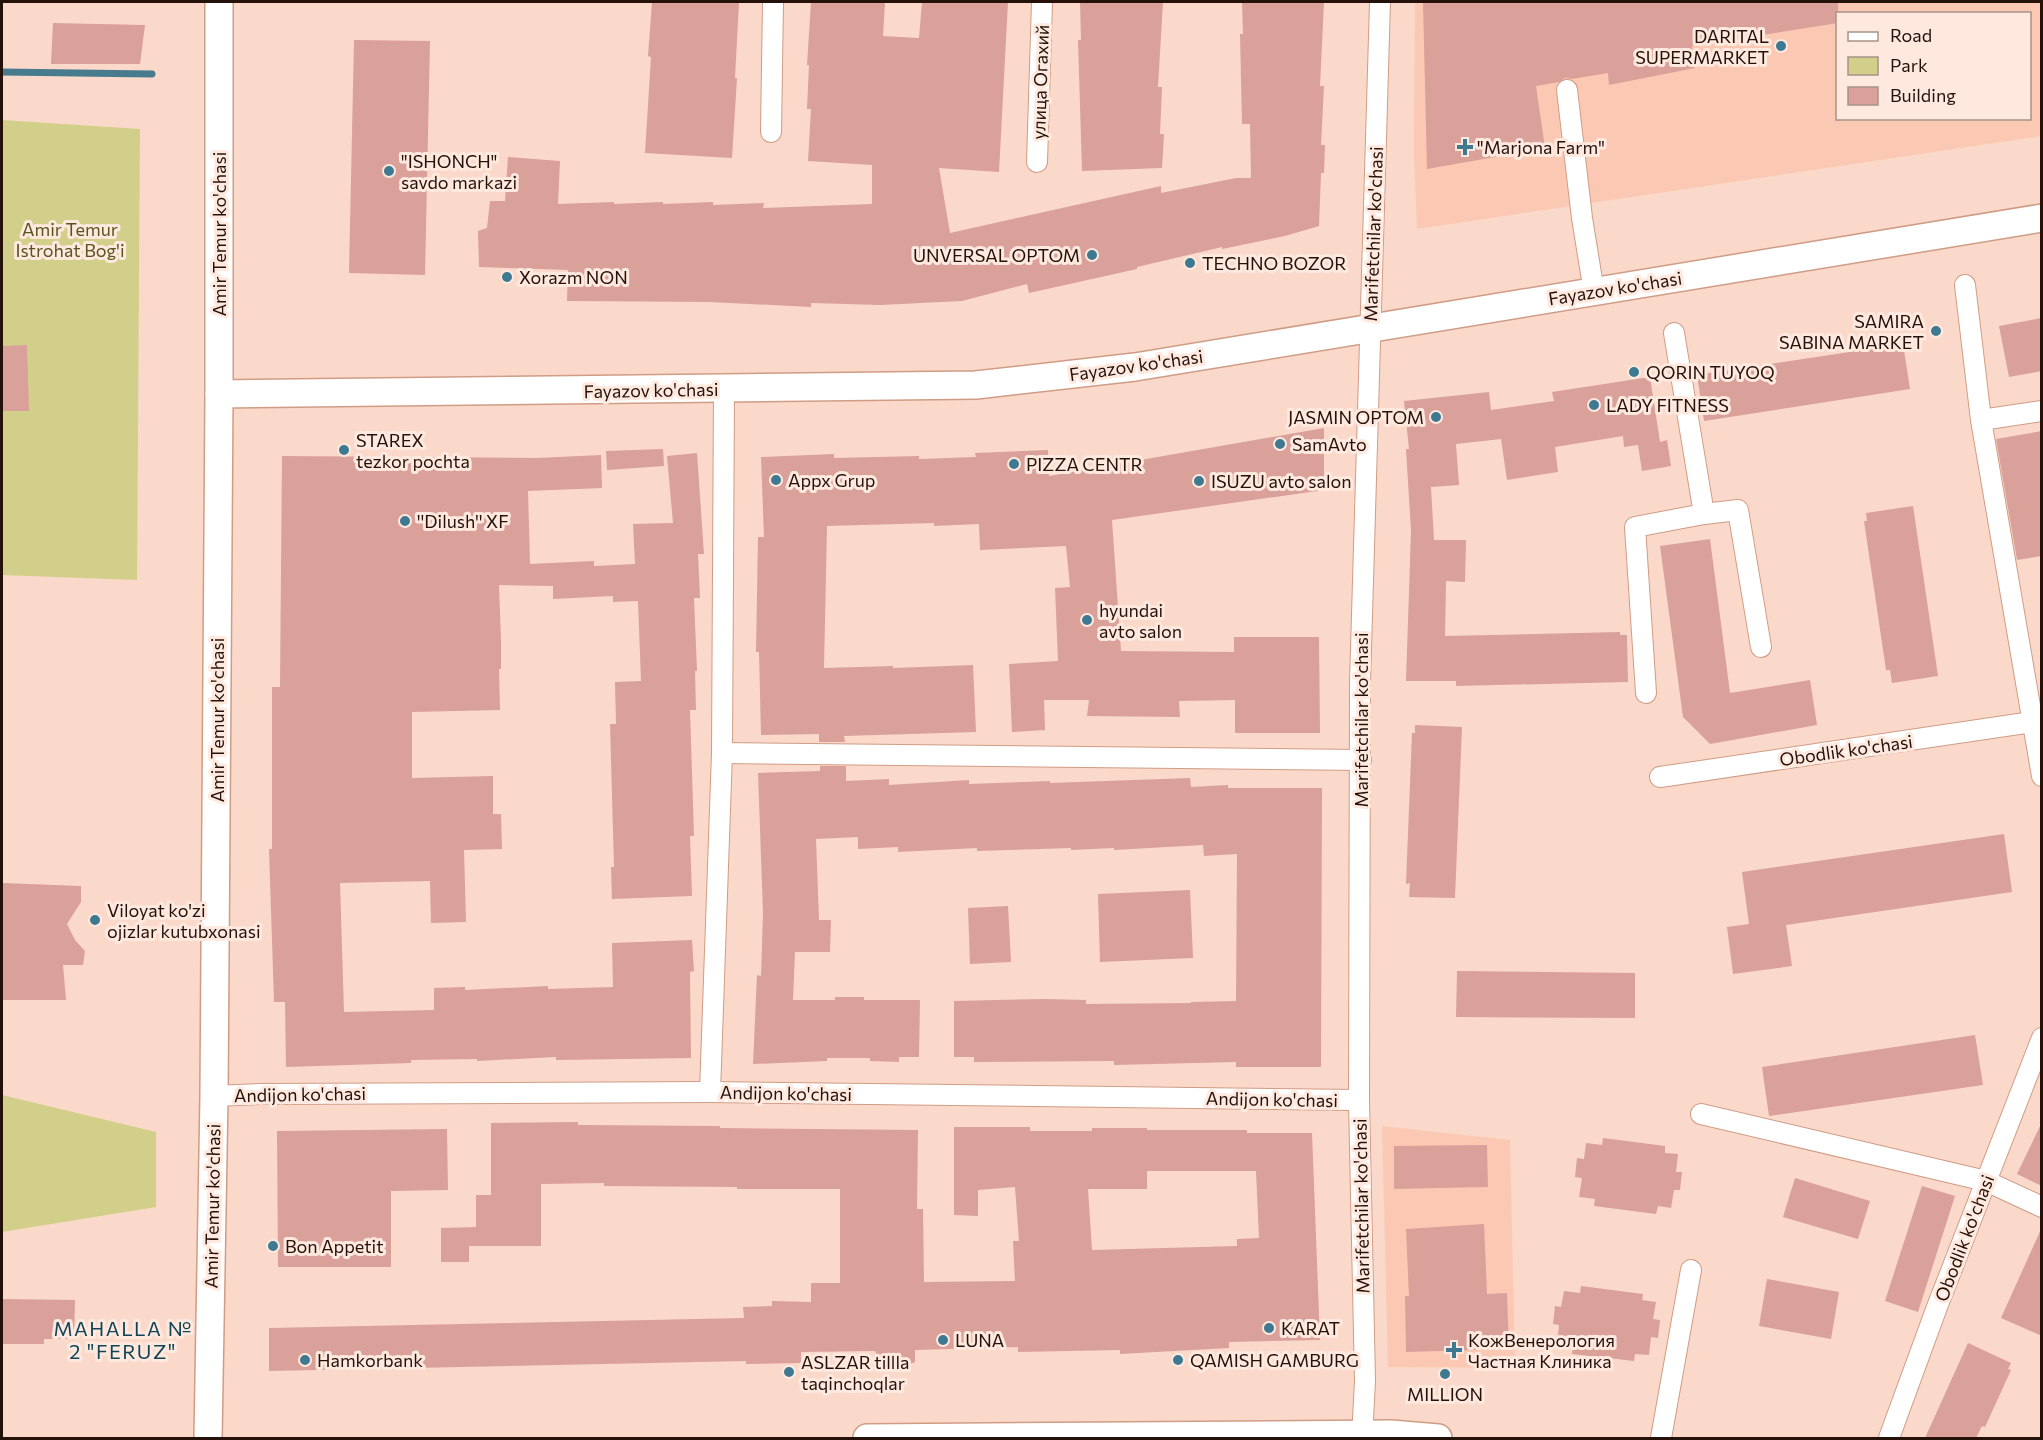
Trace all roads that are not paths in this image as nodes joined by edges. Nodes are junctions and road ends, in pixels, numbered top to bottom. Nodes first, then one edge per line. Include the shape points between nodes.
1 (219, 2) edge
2 (773, 2) edge
3 (1042, 2) edge
4 (1380, 2) edge
5 (1567, 90) dead end
6 (771, 132) dead end
7 (1037, 162) dead end
8 (2042, 218) edge
9 (1965, 285) dead end
10 (1594, 291) junction
11 (1369, 328) junction
12 (1674, 333) dead end
13 (724, 389) junction
14 (219, 394) junction
15 (2042, 411) edge
16 (1982, 420) junction
17 (1704, 514) junction
18 (1761, 647) dead end
19 (1646, 693) dead end
20 (2036, 734) edge
21 (722, 753) junction
22 (1361, 760) junction
23 (2042, 776) edge
24 (1660, 777) dead end
25 (2042, 1038) edge
26 (710, 1092) junction
27 (214, 1096) junction
28 (1359, 1100) junction
29 (1701, 1114) dead end
30 (1986, 1181) junction
31 (2042, 1207) edge
32 (1691, 1270) dead end
33 (1362, 1436) edge
34 (208, 1438) edge
35 (867, 1438) edge
36 (1438, 1438) edge
37 (1661, 1438) edge
38 (1890, 1438) edge

1 - 14 main road, Amir Temur ko'chasi
2 - 6 street
3 - 7 street, улица Огахий
4 - 11 street, Marifetchilar ko'chasi
5 - 10 street
8 - 10 main road, Fayazov ko'chasi
9 - 16 street
10 - 11 main road, Fayazov ko'chasi
11 - 13 main road, Fayazov ko'chasi via 1135,367 976,385
11 - 22 street, Marifetchilar ko'chasi
12 - 17 street
13 - 14 main road, Fayazov ko'chasi
13 - 21 street
14 - 27 main road, Amir Temur ko'chasi
15 - 16 street
16 - 20 street
17 - 18 street via 1738,510
17 - 19 street via 1635,527
20 - 23 street
20 - 24 street, Obodlik ko'chasi
21 - 22 street
21 - 26 street
22 - 28 street, Marifetchilar ko'chasi
25 - 30 street, Obodlik ko'chasi
26 - 27 street, Andijon ko'chasi
26 - 28 street, Andijon ko'chasi
27 - 34 main road, Amir Temur ko'chasi
28 - 33 street, Marifetchilar ko'chasi via 1365,1381
29 - 30 street
30 - 31 street
30 - 38 street, Obodlik ko'chasi
32 - 37 street
33 - 35 main road
33 - 36 main road

